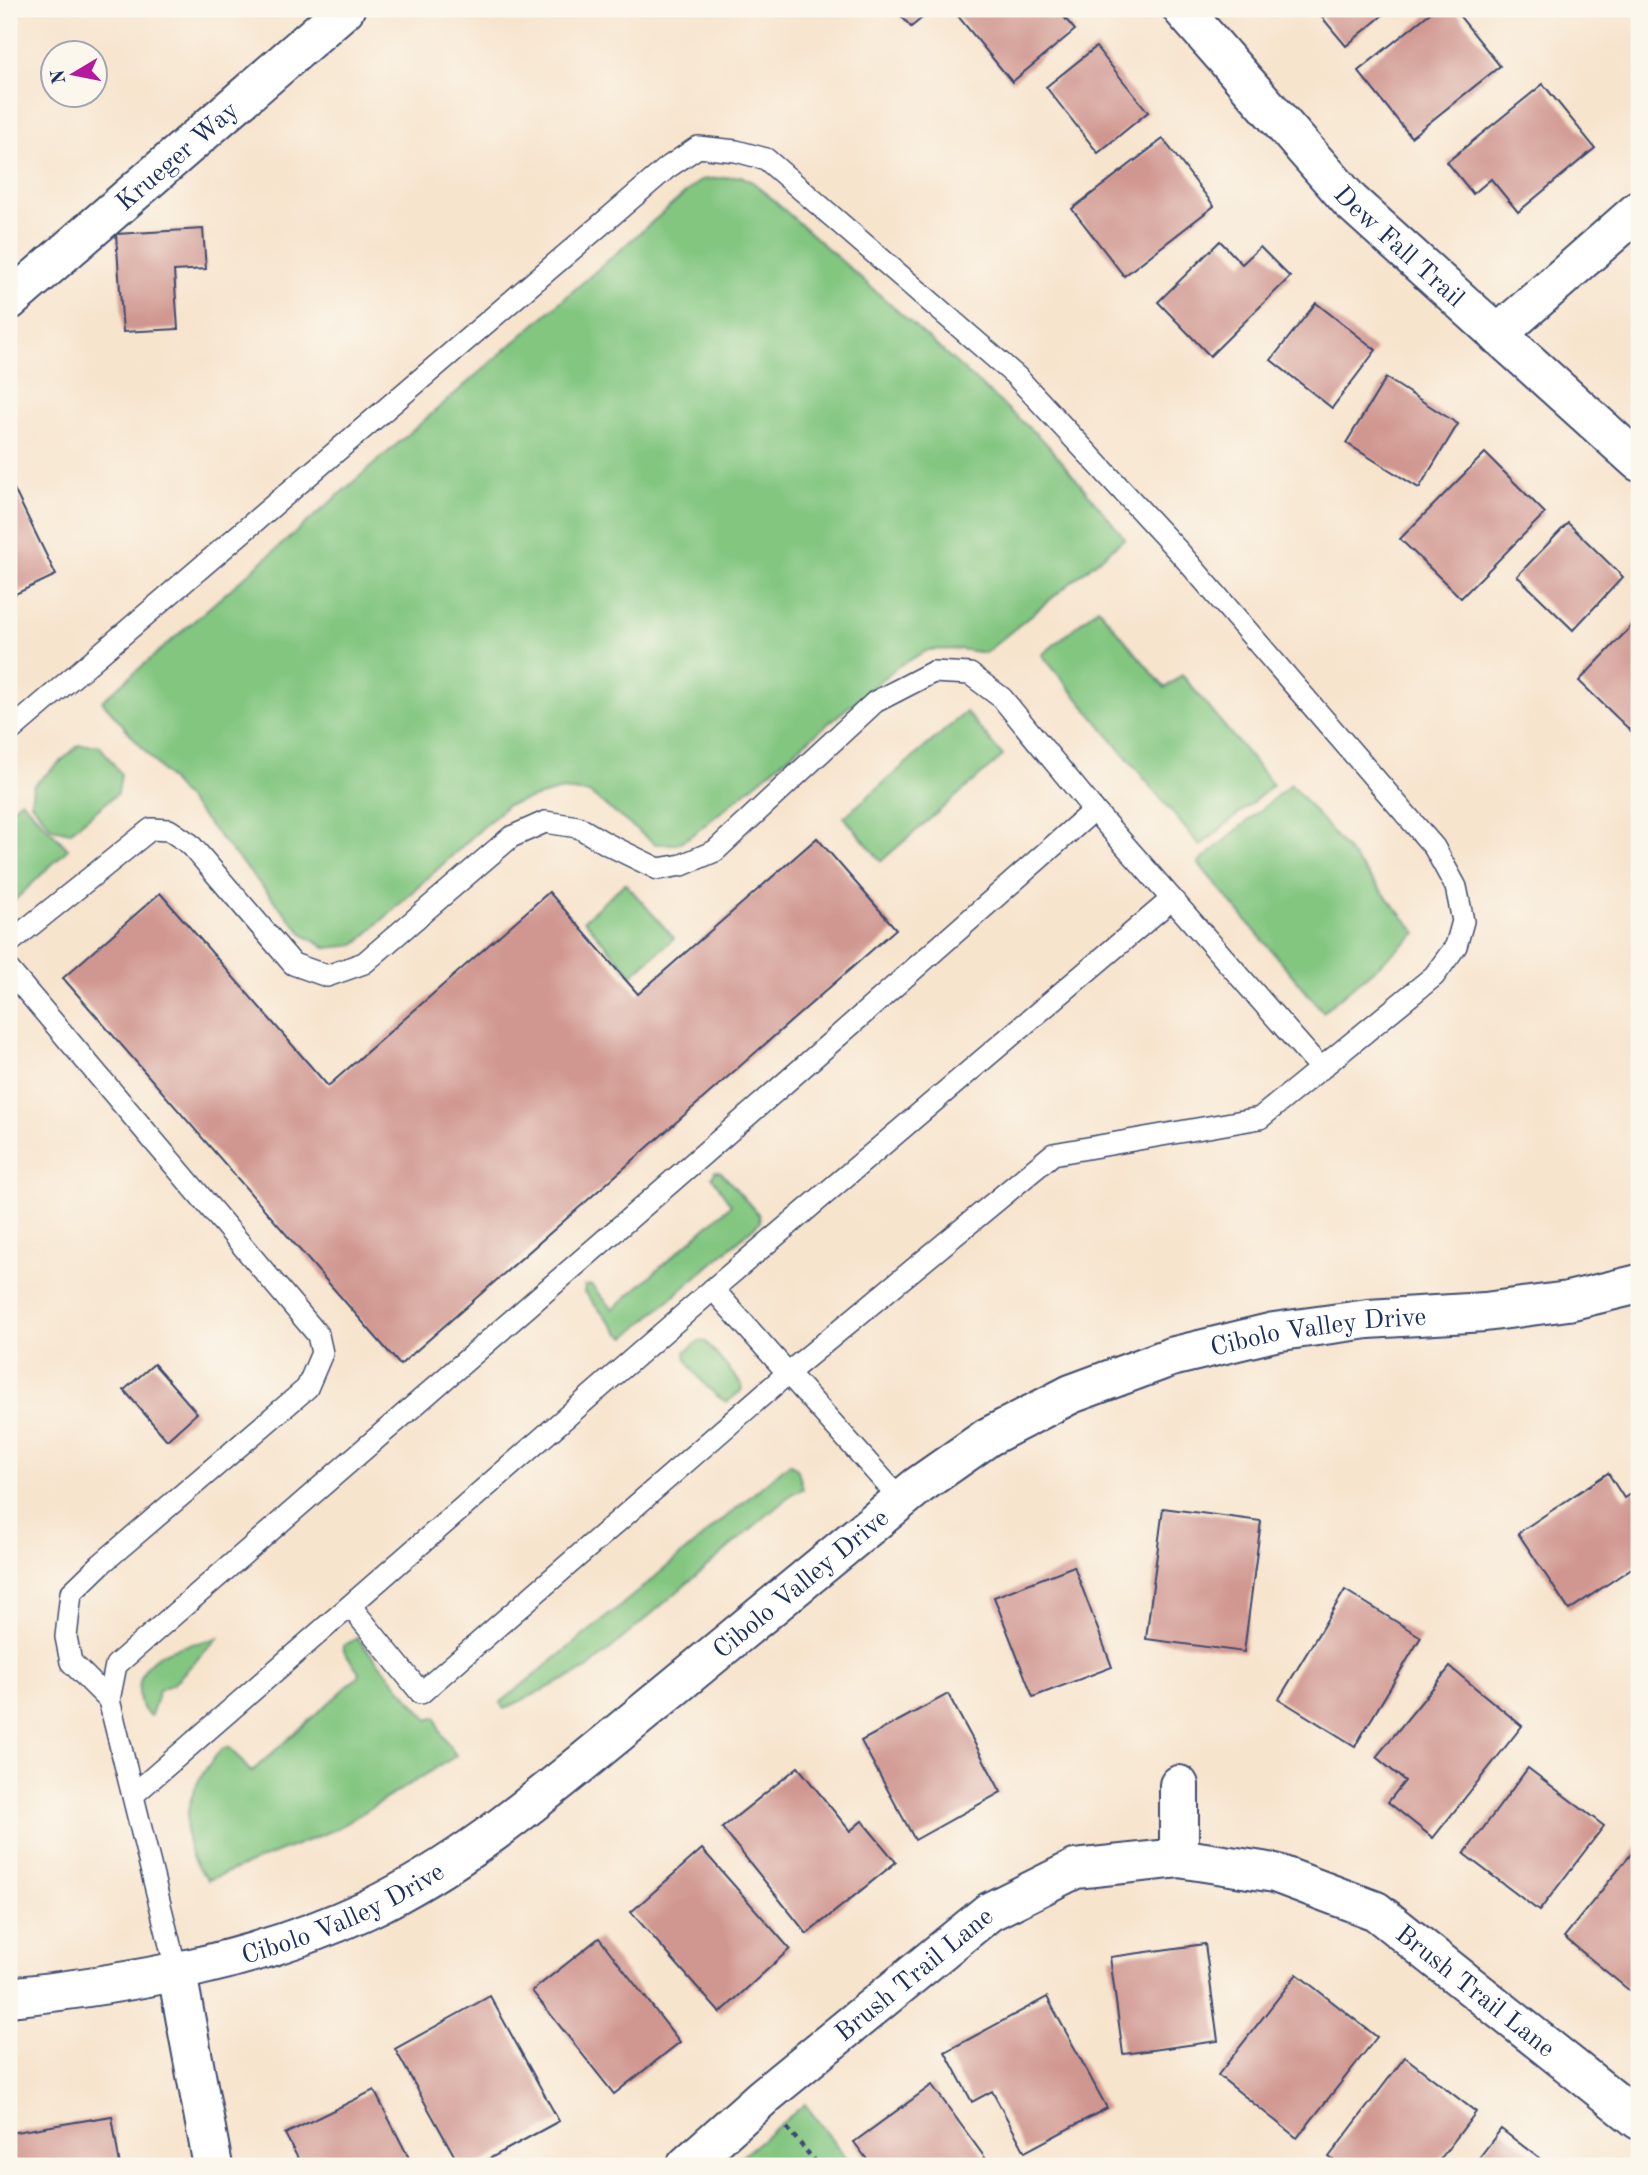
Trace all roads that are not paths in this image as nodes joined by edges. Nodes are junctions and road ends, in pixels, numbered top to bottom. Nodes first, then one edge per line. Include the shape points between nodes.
1 (345, 9) edge
2 (1182, 9) edge
3 (1639, 210) edge
4 (9, 300) edge
5 (1497, 335) junction
6 (1639, 462) edge
7 (9, 732) edge
8 (1094, 810) junction
9 (1172, 899) junction
10 (9, 943) edge
11 (9, 970) edge
12 (1321, 1069) junction
13 (1639, 1284) edge
14 (713, 1289) junction
15 (788, 1373) junction
16 (901, 1500) junction
17 (351, 1607) junction
18 (108, 1700) junction
19 (1179, 1785) dead end
20 (133, 1795) junction
21 (1179, 1858) junction
22 (177, 1973) junction
23 (9, 1997) edge
24 (1639, 2120) edge
25 (213, 2166) edge
26 (686, 2166) edge

1 - 4 street, Krueger Way
2 - 5 street, Dew Fall Trail via 1350,201
3 - 5 street
5 - 6 street, Dew Fall Trail
7 - 12 lane via 667,168 698,147 736,151 766,159 1016,376 1181,554 1434,847 1455,887 1463,921 1456,946 1434,976
8 - 9 lane
8 - 10 lane via 1002,698 970,674 933,672 874,702 715,851 659,869 578,827 545,822 511,837 364,963 327,976 293,964 190,844 169,830 151,829
8 - 18 lane via 116,1665
9 - 12 lane
9 - 14 lane
11 - 18 lane via 318,1335 322,1353 307,1388 71,1593 66,1637 71,1662
12 - 15 lane via 1260,1118 1053,1154
13 - 16 street, Cibolo Valley Drive via 1556,1303 1274,1332 1171,1357 1071,1394 988,1437
14 - 15 lane
14 - 17 lane
15 - 16 lane
15 - 17 lane via 421,1693
16 - 22 street, Cibolo Valley Drive via 520,1814 434,1873 366,1910 275,1946
17 - 20 lane
18 - 20 lane
19 - 21 street
20 - 22 lane
21 - 24 street, Brush Trail Lane via 1275,1873 1376,1911
21 - 26 street, Brush Trail Lane via 1075,1869 989,1912 762,2097
22 - 23 street, Cibolo Valley Drive
22 - 25 street

